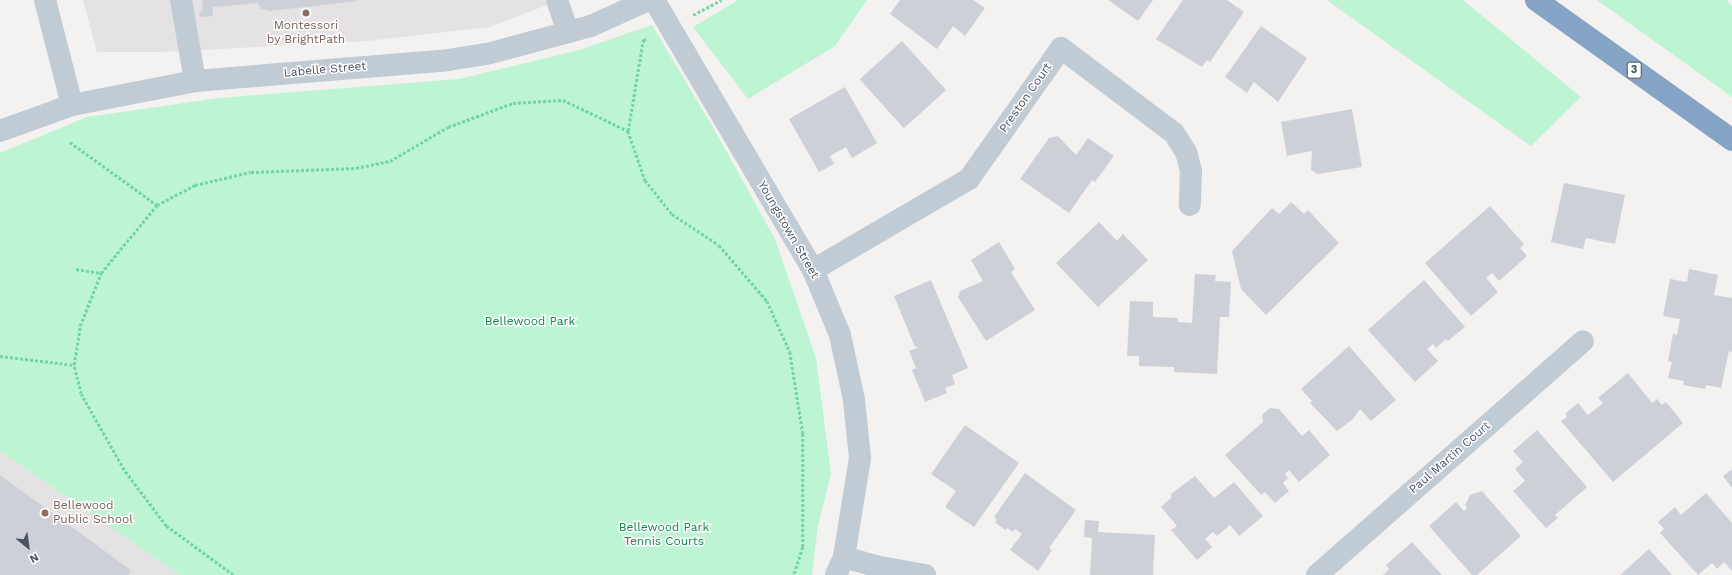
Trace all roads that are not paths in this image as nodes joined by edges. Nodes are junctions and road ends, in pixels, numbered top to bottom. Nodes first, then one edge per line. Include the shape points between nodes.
1 (45, 0) edge
2 (181, 0) edge
3 (557, 0) edge
4 (648, 0) edge
5 (654, 0) edge
6 (1536, 0) edge
7 (568, 32) junction
8 (195, 81) junction
9 (72, 105) junction
10 (0, 131) edge
11 (1732, 140) edge
12 (1190, 206) dead end
13 (813, 270) junction
14 (1583, 341) dead end
15 (840, 566) edge
16 (925, 575) edge
17 (1317, 575) edge

1 - 9 street
2 - 8 street
3 - 7 street
4 - 7 street, Labelle Street via 591,26
5 - 13 street, Youngstown Street
6 - 11 highway, 3
7 - 8 street, Labelle Street via 487,54 448,60
8 - 9 street, Labelle Street
9 - 10 street, Labelle Street
12 - 13 street, Preston Court via 1190,170 1186,152 1174,133 1061,48 969,178
13 - 15 street, Youngstown Street via 840,335 855,408 860,458
14 - 17 street, Paul Martin Court
15 - 16 street via 875,566

